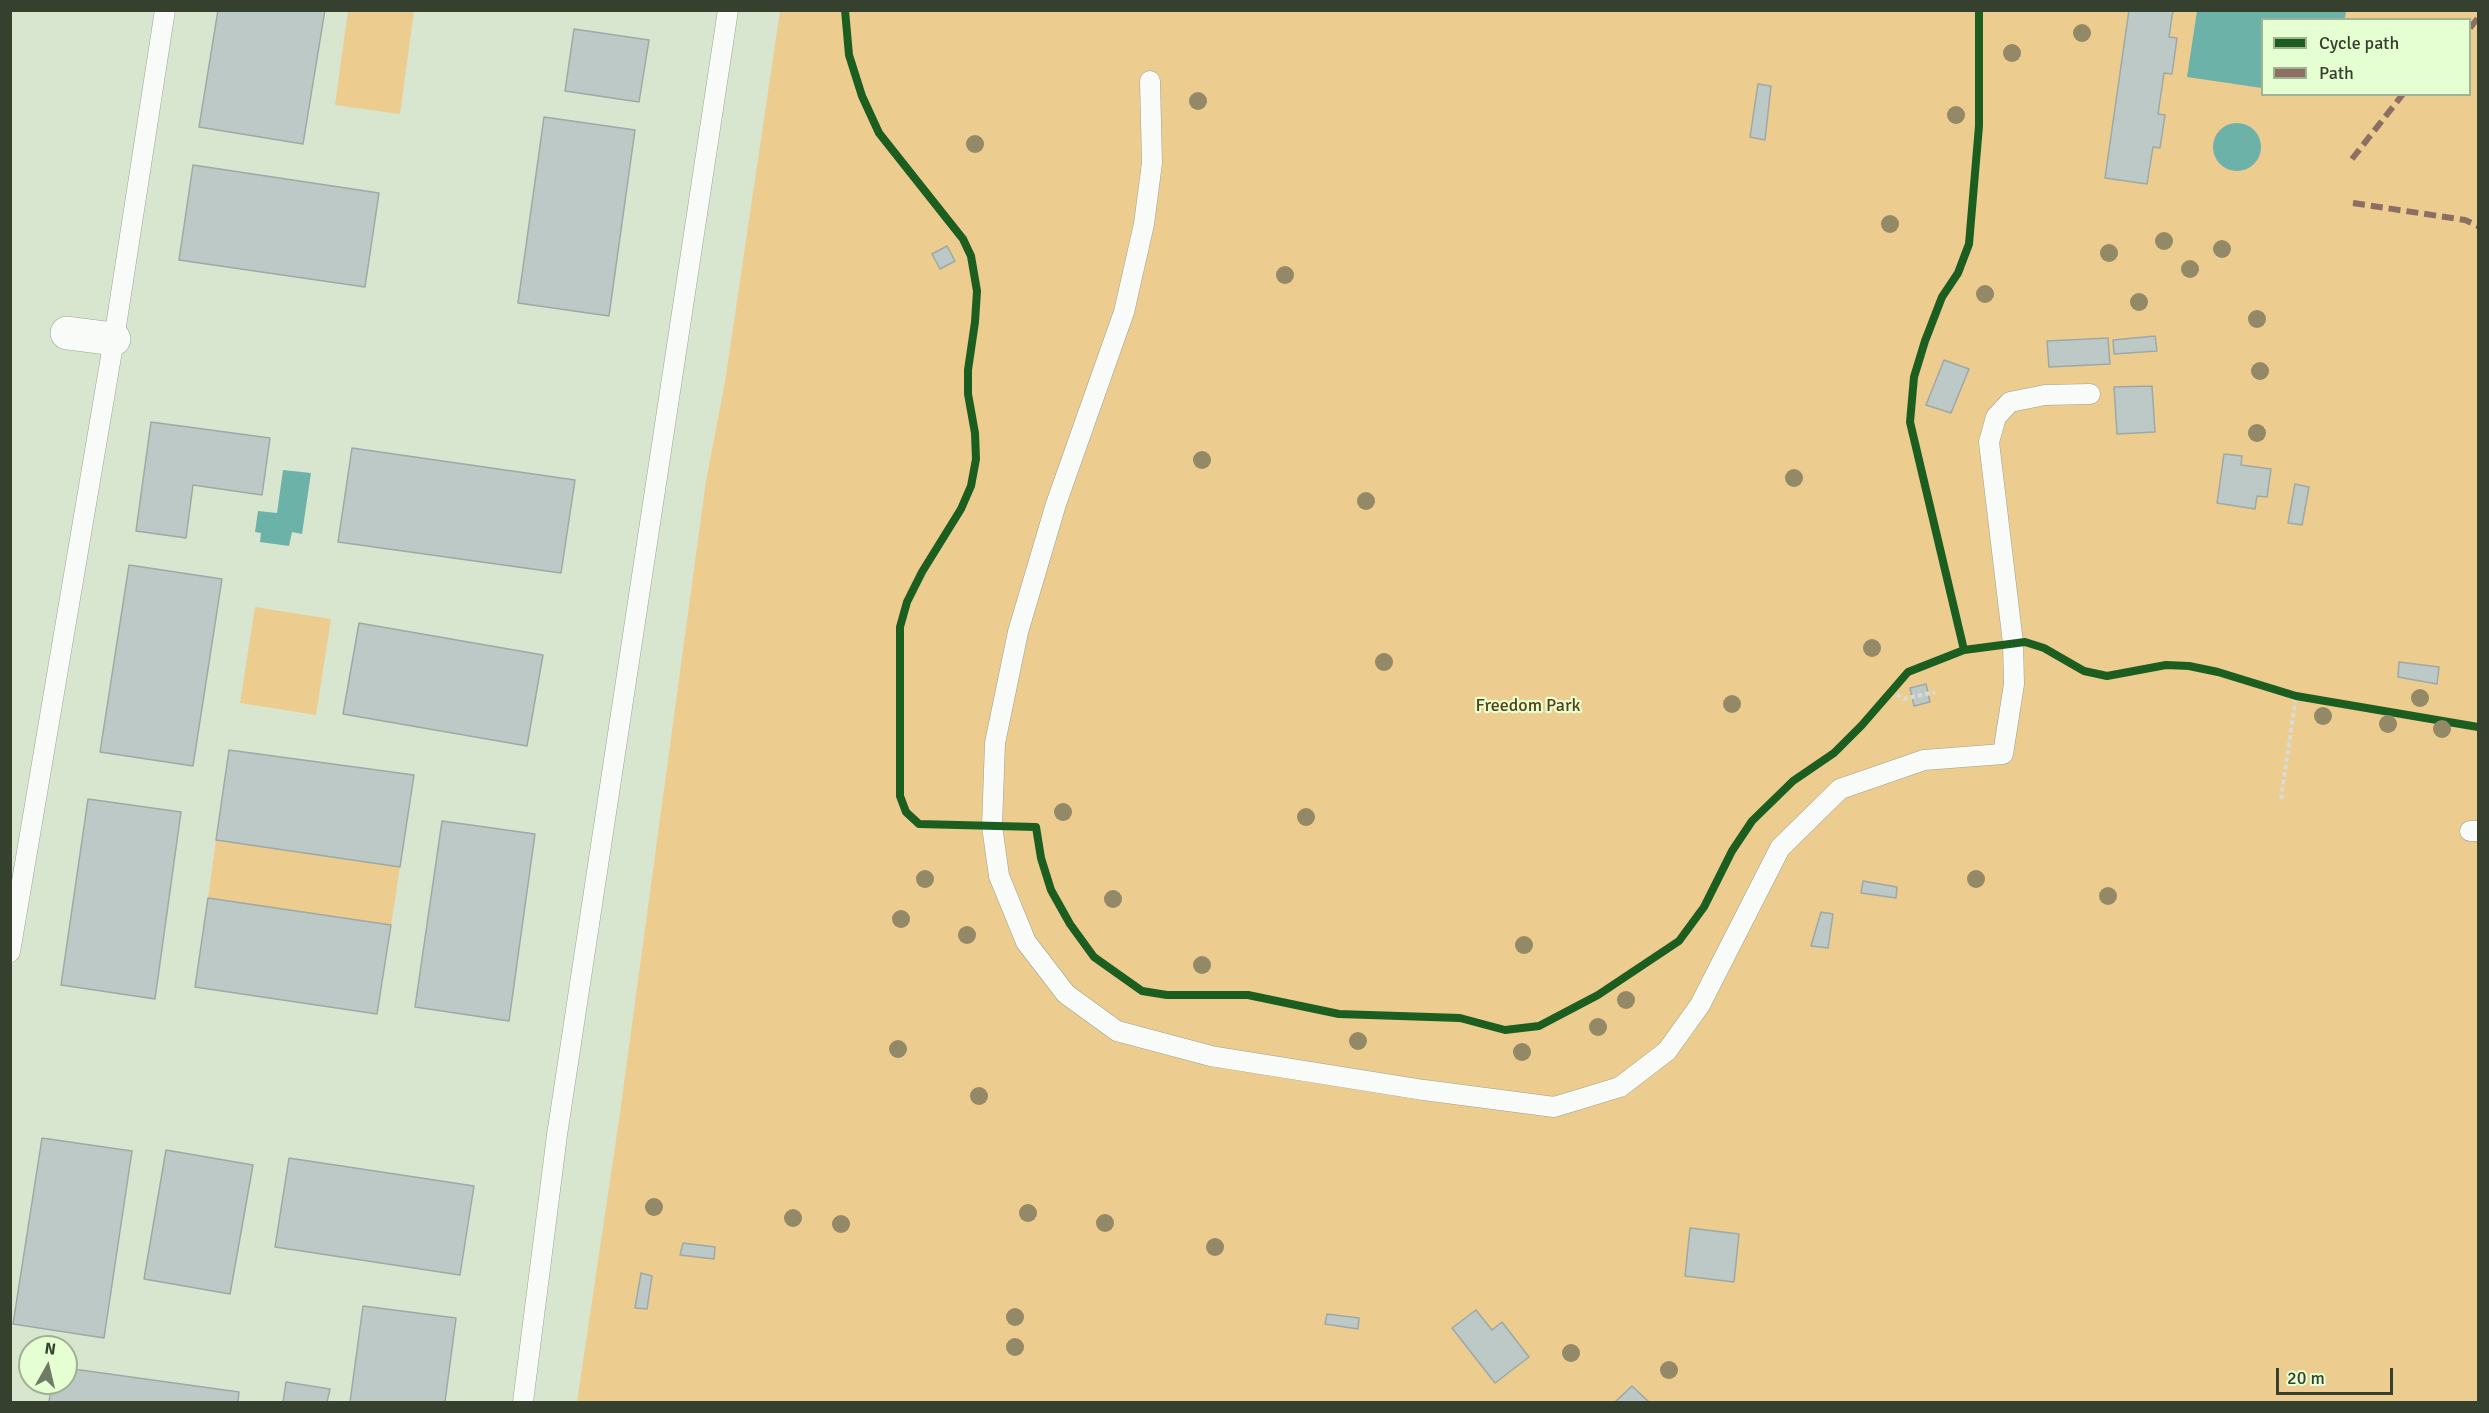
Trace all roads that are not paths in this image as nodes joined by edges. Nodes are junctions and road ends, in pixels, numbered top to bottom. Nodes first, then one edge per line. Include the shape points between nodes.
1 (165, 10) edge
2 (728, 10) edge
3 (1150, 81) dead end
4 (67, 333) dead end
5 (114, 339) junction
6 (2090, 394) dead end
7 (10, 952) edge
8 (523, 1402) edge

1 - 5 lane
2 - 8 lane via 556,1135
3 - 6 lane via 1152,163 1144,224 1124,312 1056,504 1018,632 995,743 992,826 999,876 1026,942 1066,994 1117,1031 1211,1056 1554,1107 1620,1086 1667,1051 1700,1005 1780,848 1840,789 1924,760 2003,754 2014,684 2013,643 1989,442 1996,417 2010,402 2045,395
4 - 5 street
5 - 7 lane

